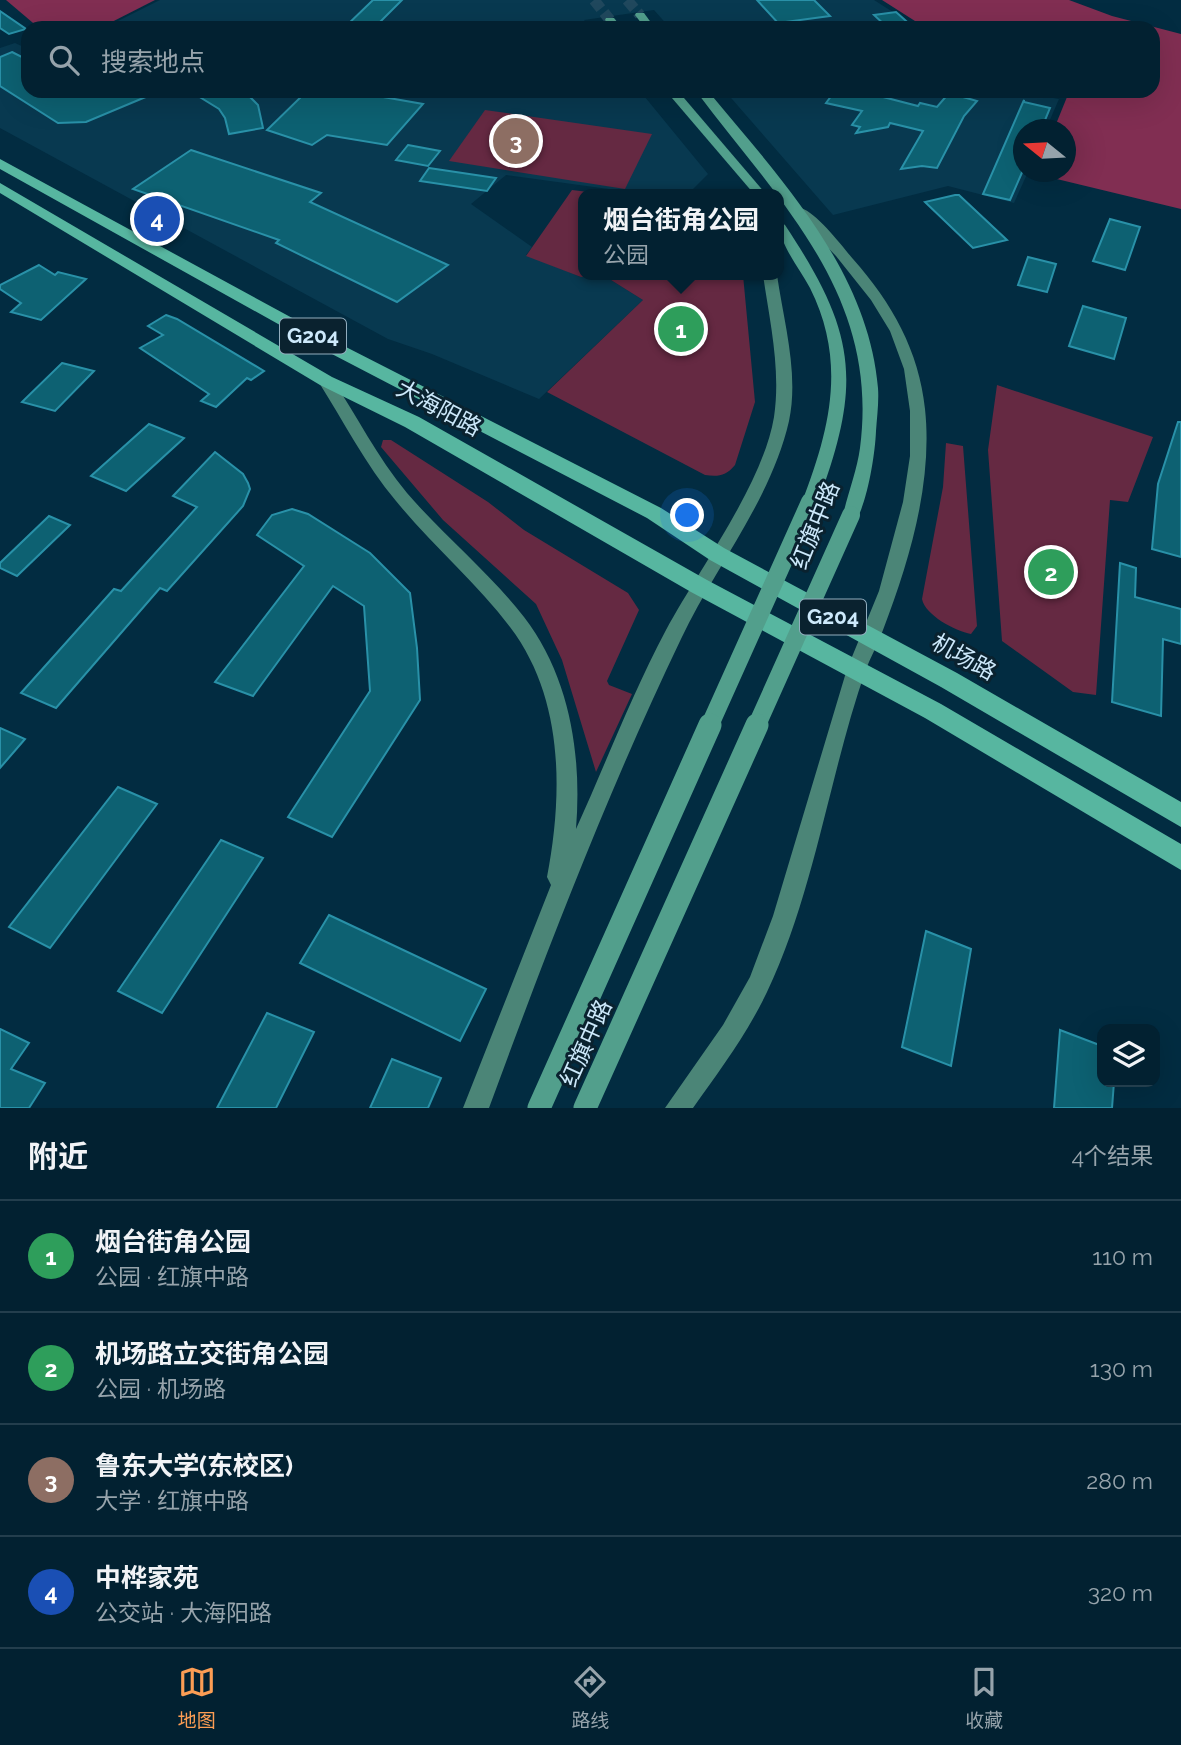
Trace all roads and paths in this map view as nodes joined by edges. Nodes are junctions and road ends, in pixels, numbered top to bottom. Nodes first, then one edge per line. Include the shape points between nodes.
1 (640, 15) tunnel mouth
2 (645, 21) edge
3 (678, 98) edge
4 (708, 98) edge
5 (0, 163) edge
6 (0, 187) edge
7 (755, 189) edge
8 (782, 189) edge
9 (784, 191) edge
10 (801, 212) junction
11 (784, 233) edge
12 (771, 280) edge
13 (326, 381) junction
14 (717, 554) junction
15 (699, 586) junction
16 (872, 638) junction
17 (858, 669) junction
18 (1181, 815) edge
19 (1181, 858) edge
20 (552, 907) junction
21 (476, 1108) edge
22 (539, 1108) edge
23 (585, 1108) edge
24 (678, 1108) edge

1 - 2 main road
3 - 7 main road
4 - 8 main road, 红旗中路
5 - 14 highway, 大海阳路 / G204 via 435,402 631,501
6 - 13 highway, 大海阳路 / G204
9 - 10 main road, 红旗中路
10 - 16 main road via 836,246 885,311 908,360 920,438 917,485
10 - 23 main road, 红旗中路, bridge via 861,328 870,366 873,408 862,479 851,514
11 - 22 main road, 红旗中路, bridge via 834,329 839,360 836,402 820,479
12 - 14 main road via 785,401 759,482
13 - 15 highway, 大海阳路 / G204 via 412,422
13 - 20 main road via 386,477 519,624 551,687 566,761 568,812
14 - 15 main road
14 - 16 highway, 机场路 / G204
15 - 17 highway, 大海阳路 / G204
15 - 20 main road
16 - 17 main road
16 - 18 highway, 机场路 / G204
17 - 19 highway, G204
17 - 24 main road via 784,916 754,995 732,1034
20 - 21 main road

